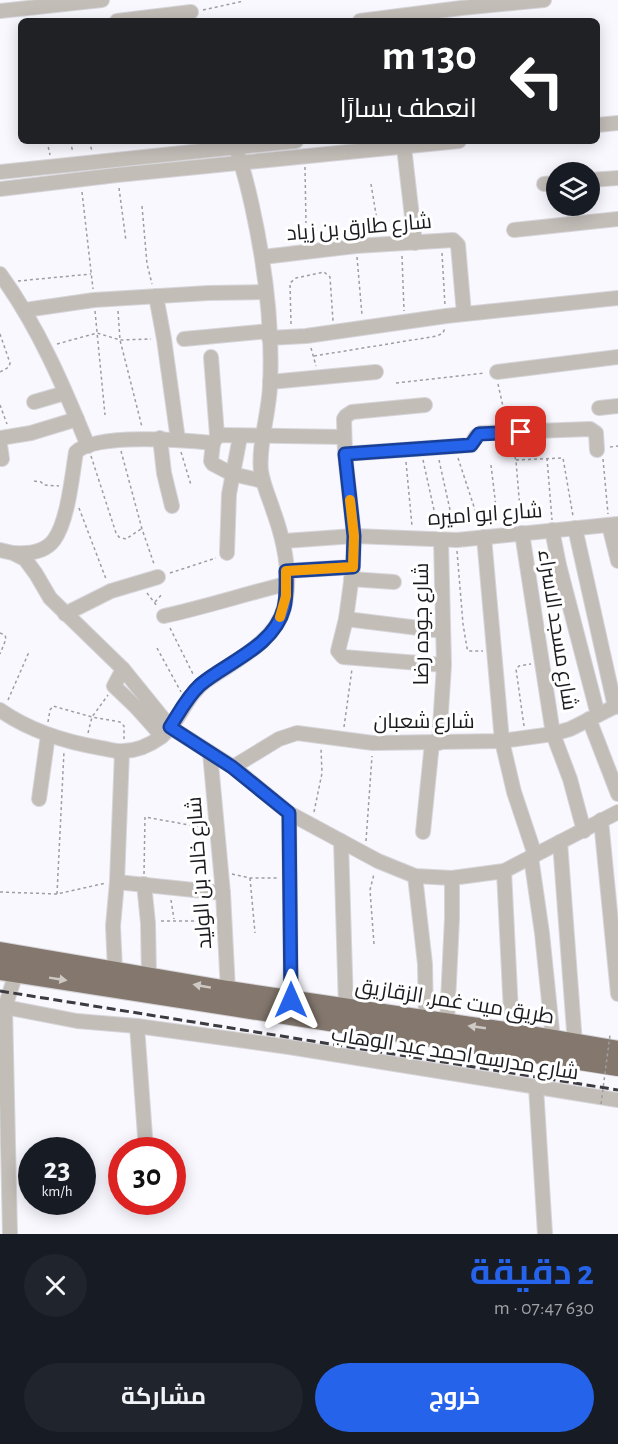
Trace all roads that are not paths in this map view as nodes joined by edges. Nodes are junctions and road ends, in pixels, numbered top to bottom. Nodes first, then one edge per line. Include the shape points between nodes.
1 (102, 0) edge
2 (544, 0) edge
3 (0, 10) edge
4 (191, 11) edge
5 (139, 18) edge
6 (383, 18) edge
7 (618, 123) edge
8 (600, 125) edge
9 (234, 144) edge
10 (424, 144) edge
11 (404, 147) junction
12 (242, 163) junction
13 (0, 172) edge
14 (618, 178) edge
15 (600, 179) edge
16 (0, 189) edge
17 (618, 219) edge
18 (514, 230) dead end
19 (408, 243) junction
20 (263, 257) junction
21 (3, 279) edge
22 (266, 292) junction
23 (156, 296) junction
24 (618, 298) edge
25 (25, 310) junction
26 (464, 314) junction
27 (269, 334) junction
28 (183, 339) dead end
29 (211, 357) dead end
30 (618, 357) edge
31 (376, 372) dead end
32 (497, 372) road end
33 (270, 382) junction
34 (65, 393) junction
35 (34, 402) dead end
36 (425, 405) dead end
37 (618, 406) edge
38 (599, 408) dead end
39 (77, 419) junction
40 (240, 436) junction
41 (264, 436) junction
42 (344, 437) junction
43 (160, 438) junction
44 (4, 439) edge
45 (215, 439) junction
46 (178, 440) junction
47 (88, 446) junction
48 (602, 450) road end
49 (345, 454) junction
50 (2, 459) dead end
51 (232, 474) junction
52 (263, 481) junction
53 (172, 506) dead end
54 (614, 524) edge
55 (575, 528) junction
56 (552, 530) junction
57 (522, 534) junction
58 (354, 536) junction
59 (484, 537) junction
60 (284, 541) junction
61 (441, 541) junction
62 (7, 552) edge
63 (226, 553) dead end
64 (618, 561) edge
65 (352, 573) junction
66 (158, 577) road end
67 (286, 577) junction
68 (394, 582) dead end
69 (65, 614) junction
70 (164, 616) road end
71 (346, 619) junction
72 (443, 631) junction
73 (444, 665) junction
74 (123, 669) junction
75 (616, 706) edge
76 (1, 711) edge
77 (594, 717) junction
78 (166, 731) junction
79 (553, 734) junction
80 (48, 735) junction
81 (502, 741) junction
82 (436, 743) junction
83 (122, 752) junction
84 (210, 753) junction
85 (232, 767) junction
86 (618, 794) edge
87 (39, 799) dead end
88 (618, 812) edge
89 (289, 813) junction
90 (601, 820) junction
91 (423, 831) dead end
92 (584, 831) junction
93 (341, 841) junction
94 (560, 842) junction
95 (533, 856) junction
96 (504, 871) junction
97 (416, 876) junction
98 (452, 878) junction
99 (117, 882) junction
100 (144, 884) junction
101 (224, 892) junction
102 (0, 952) edge
103 (115, 970) junction
104 (8, 972) edge
105 (149, 976) junction
106 (228, 991) junction
107 (618, 994) edge
108 (291, 1000) junction
109 (2, 1006) edge
110 (346, 1008) junction
111 (426, 1020) junction
112 (447, 1023) junction
113 (137, 1026) junction
114 (512, 1033) junction
115 (553, 1040) junction
116 (614, 1043) edge
117 (575, 1044) junction
118 (3, 1050) edge
119 (618, 1066) edge
120 (536, 1087) junction
121 (618, 1100) edge
122 (3, 1105) edge
123 (145, 1137) edge
124 (10, 1234) edge
125 (545, 1234) edge

1 - 3 street
2 - 6 street
4 - 5 street
7 - 8 street
9 - 12 street
9 - 13 street
10 - 11 street
11 - 12 street
11 - 19 street
12 - 16 street
12 - 20 street
14 - 15 street
17 - 18 street
19 - 20 street, شارع طارق بن زياد
19 - 26 street, شارع طارق بن زياد via 457,243
20 - 22 street
21 - 25 street
22 - 23 street
22 - 27 street
23 - 25 street via 70,302
23 - 46 street
24 - 26 street
25 - 34 street
26 - 27 street via 291,337
27 - 28 street
27 - 33 street
29 - 45 street
30 - 32 street
31 - 33 street
33 - 41 street
34 - 35 street
34 - 39 street
36 - 42 street via 352,412 344,420
37 - 38 street
39 - 44 street
39 - 47 street
40 - 41 street
40 - 45 street
40 - 51 street
41 - 42 street
41 - 52 street via 260,455
42 - 49 street
43 - 46 street
43 - 47 street
43 - 53 street
44 - 50 street
45 - 46 street
45 - 51 street via 212,463
47 - 62 street via 76,452 71,487 53,542 35,552
48 - 49 street via 592,429 481,434 473,444
49 - 58 street
51 - 52 street
51 - 63 street
52 - 60 street
54 - 55 street, شارع ابو اميره
54 - 64 street
55 - 56 street, شارع ابو اميره
55 - 75 street
56 - 57 street, شارع ابو اميره
56 - 77 street
57 - 59 street, شارع ابو اميره
57 - 79 street, شارع مسجد الاسراء
58 - 60 street, شارع ابو اميره
58 - 61 street, شارع ابو اميره
58 - 65 street
59 - 61 street, شارع ابو اميره
59 - 81 street
60 - 67 street
61 - 72 street, شارع جوده رضا
62 - 69 street via 30,565
65 - 67 street
65 - 68 street
65 - 71 street
66 - 69 street via 111,591
67 - 70 street via 213,605
67 - 78 street via 284,608 273,630 199,686
69 - 74 street
71 - 72 street
71 - 73 street via 338,651 343,657
72 - 73 street, شارع جوده رضا
73 - 82 street, شارع جوده رضا
74 - 78 street
74 - 78 street via 114,686
75 - 77 street, شارع شعبان
76 - 80 street
77 - 79 street, شارع شعبان
77 - 86 street
78 - 83 street via 150,744
78 - 84 street
79 - 81 street, شارع شعبان
79 - 92 street, شارع مسجد الاسراء
80 - 83 street
80 - 87 street
81 - 82 street, شارع شعبان
81 - 95 street
82 - 85 street, شارع شعبان via 373,743 297,733
82 - 91 street, شارع جوده رضا
83 - 99 street
84 - 85 street
84 - 101 street, شارع خالد بن الوليد
85 - 89 street
88 - 90 street
89 - 93 street
89 - 108 street
90 - 92 street
90 - 107 street
92 - 94 street
93 - 97 street
93 - 110 street
94 - 95 street
94 - 117 street
95 - 96 street
95 - 115 street
96 - 98 street
96 - 114 street
97 - 98 street
97 - 111 street
98 - 112 street
99 - 100 street
99 - 103 street via 112,926
100 - 101 street
100 - 105 street
101 - 106 street, شارع خالد بن الوليد
102 - 103 highway, طريق ميت غمر, الزقازيق
103 - 105 highway, طريق ميت غمر, الزقازيق
104 - 109 street
104 -> 119 highway, طريق ميت غمر, الزقازيق
106 -> 105 highway, طريق ميت غمر, الزقازيق
106 - 108 highway, طريق ميت غمر, الزقازيق
108 - 110 highway, طريق ميت غمر, الزقازيق
109 - 113 street, شارع مدرسه احمد عبد الوهاب via 77,1021
109 - 118 street
110 - 111 highway, طريق ميت غمر, الزقازيق
111 - 112 highway, طريق ميت غمر, الزقازيق
114 -> 112 highway, طريق ميت غمر, الزقازيق
113 - 120 street, شارع مدرسه احمد عبد الوهاب
113 - 123 street
114 - 115 highway, طريق ميت غمر, الزقازيق
115 - 117 highway, طريق ميت غمر, الزقازيق
116 - 117 highway, طريق ميت غمر, الزقازيق
118 - 122 street
120 - 121 street, شارع مدرسه احمد عبد الوهاب
120 - 125 street
122 - 124 street

